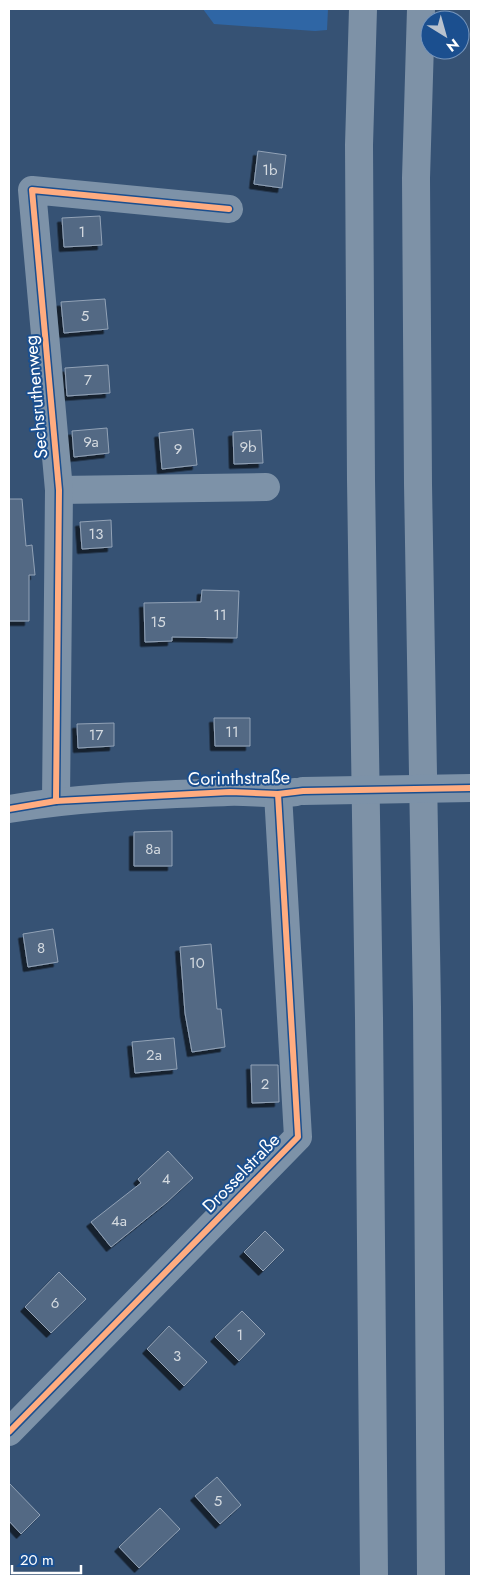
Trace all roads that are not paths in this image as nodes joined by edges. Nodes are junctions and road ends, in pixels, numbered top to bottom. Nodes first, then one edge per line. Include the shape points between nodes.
1 (362, 9) edge
2 (421, 9) edge
3 (229, 209) dead end
4 (266, 487) dead end
5 (59, 490) junction
6 (471, 788) edge
7 (290, 793) junction
8 (56, 801) junction
9 (9, 809) edge
10 (9, 1432) edge
11 (374, 1576) edge
12 (431, 1576) edge

1 - 11 highway via 359,136 361,480
2 - 12 highway via 416,178 428,1007
3 - 5 street, Sechsruthenweg via 32,190
4 - 5 street
5 - 8 street, Sechsruthenweg
6 - 7 street, Corinthstraße, bridge
7 - 8 street, Corinthstraße via 230,792
7 - 10 street, Drosselstraße via 298,1137
8 - 9 street, Corinthstraße

